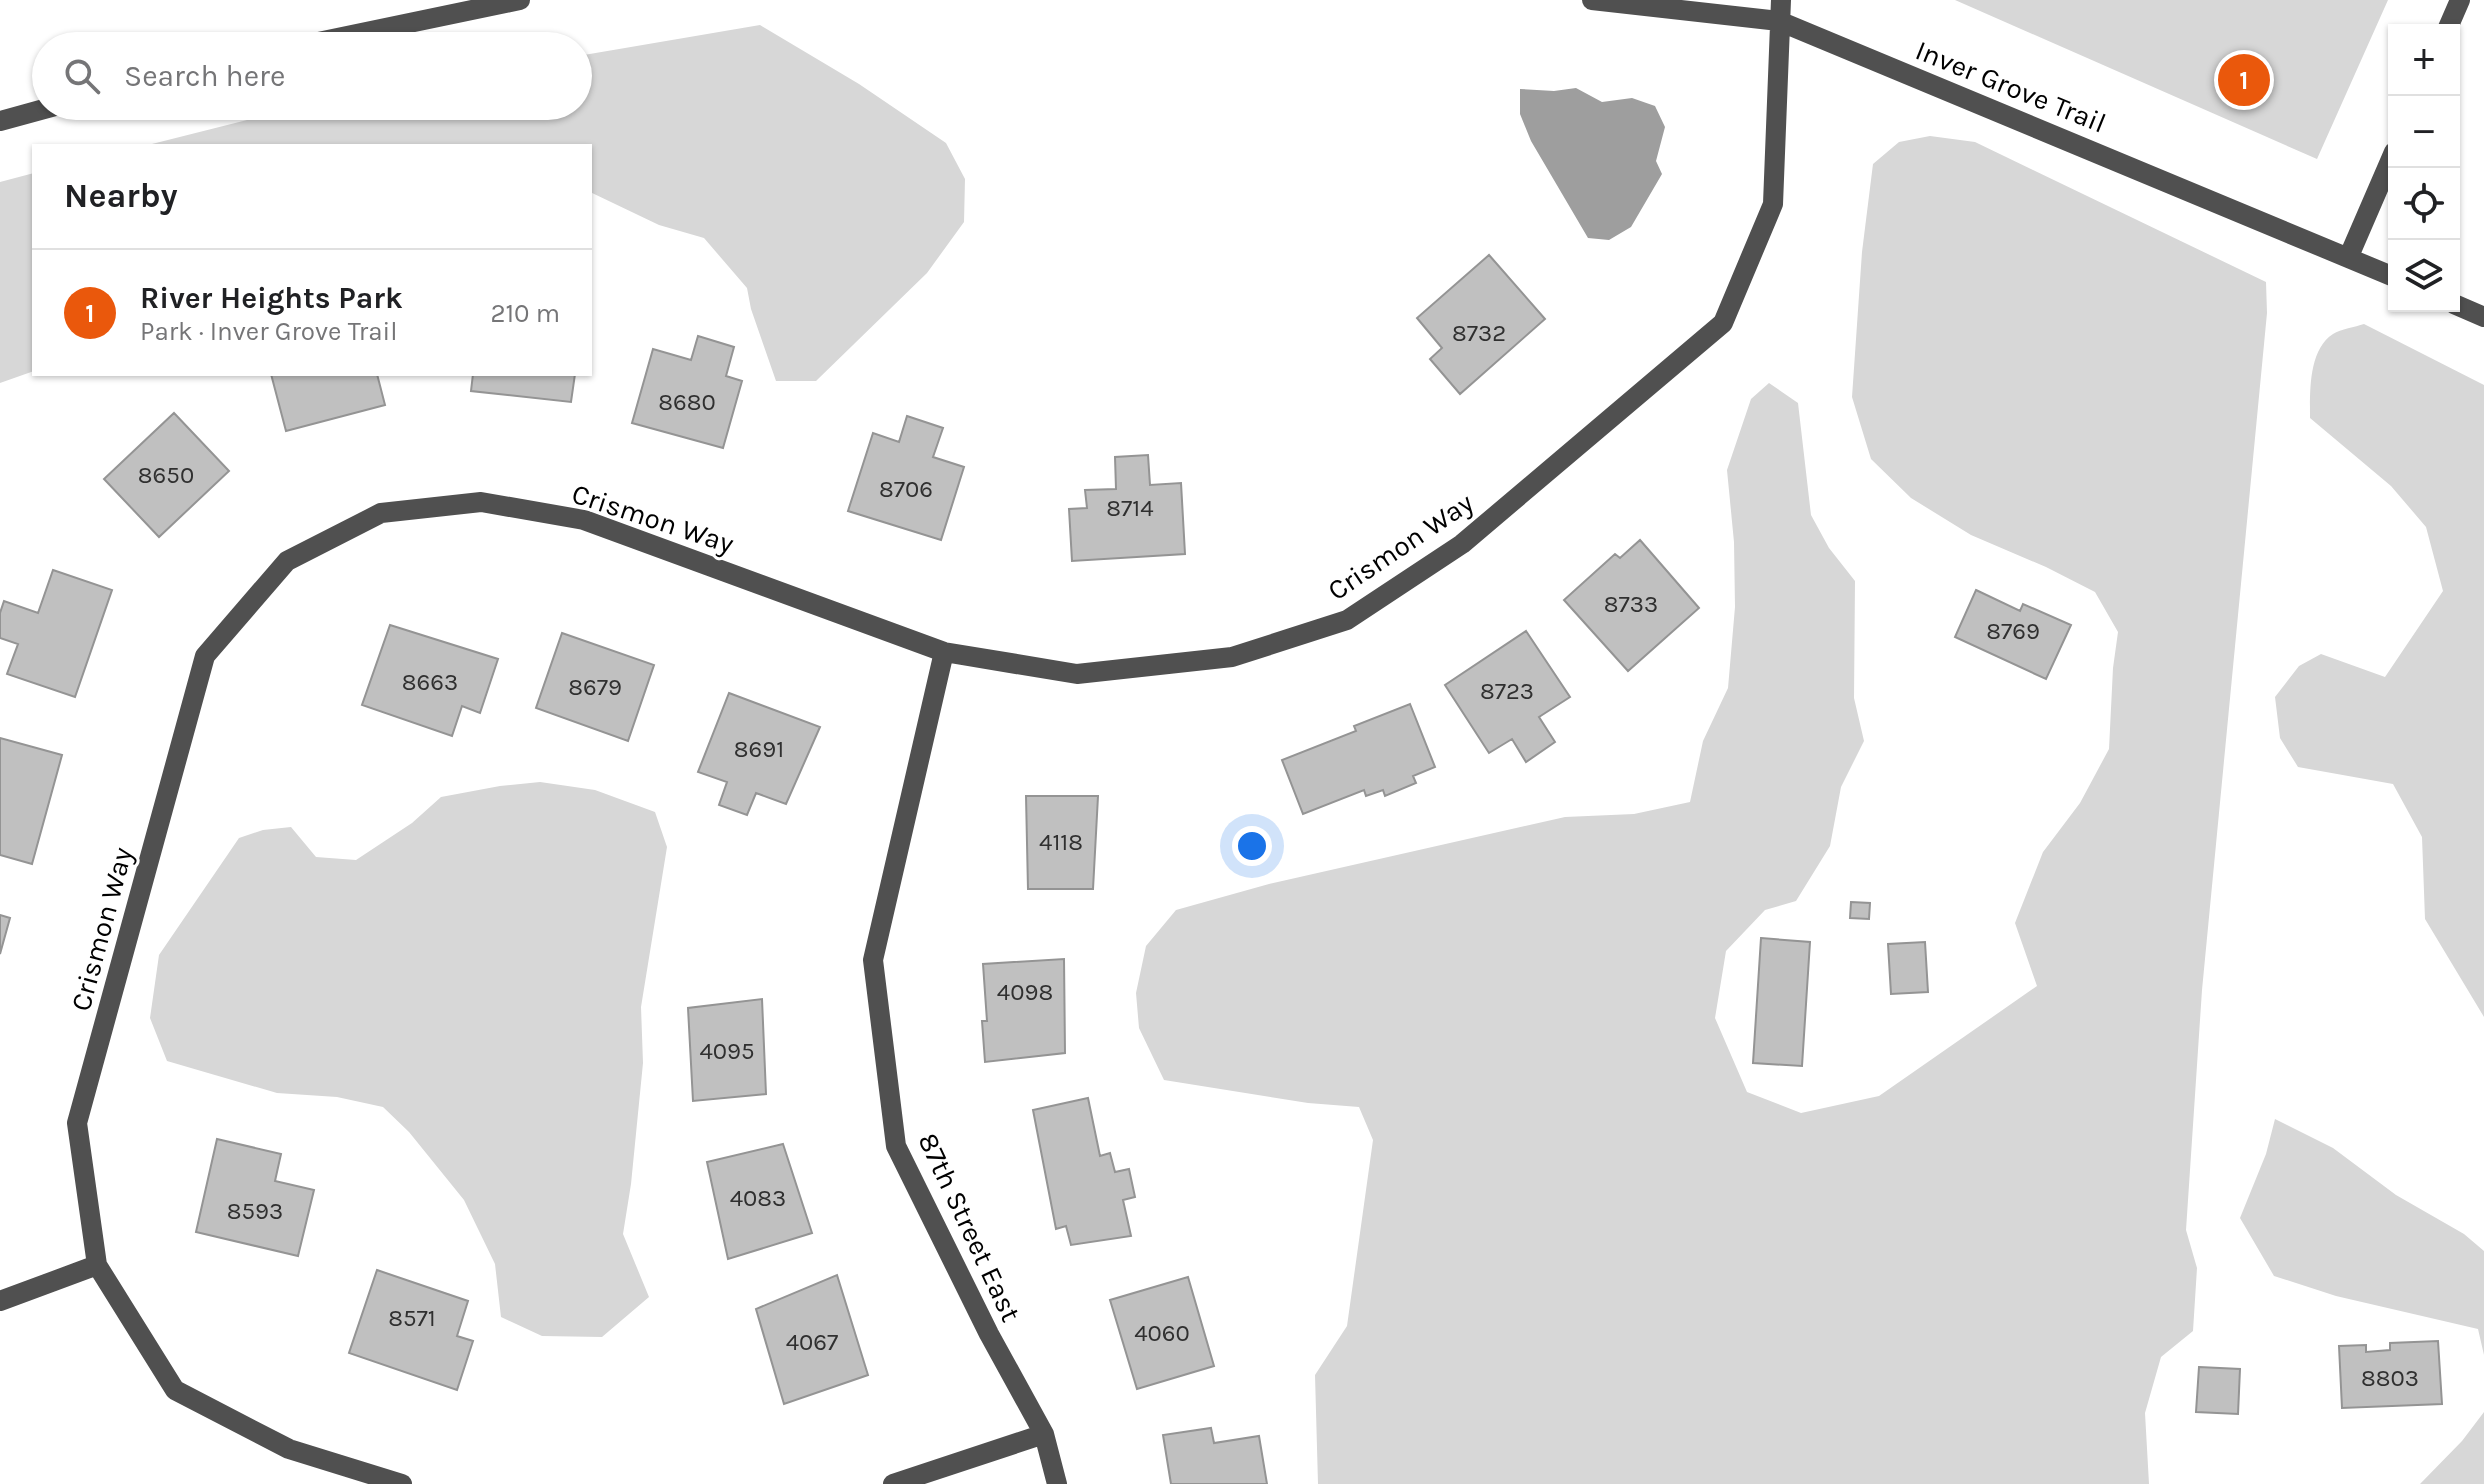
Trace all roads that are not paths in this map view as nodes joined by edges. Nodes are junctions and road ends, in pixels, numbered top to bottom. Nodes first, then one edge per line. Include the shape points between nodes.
1 (520, 0) edge
2 (1592, 0) edge
3 (1781, 0) edge
4 (2460, 0) edge
5 (1779, 21) junction
6 (2450, 24) edge
7 (366, 32) edge
8 (32, 112) edge
9 (0, 121) edge
10 (2388, 166) edge
11 (2349, 256) junction
12 (2388, 274) edge
13 (2460, 307) edge
14 (2484, 317) edge
15 (944, 652) junction
16 (97, 1265) junction
17 (0, 1301) edge
18 (1044, 1434) junction
19 (402, 1484) edge
20 (893, 1484) edge
21 (1057, 1484) edge

1 - 7 street
2 - 5 street, Inver Grove Trail
3 - 5 street, Crismon Way
4 - 6 street
5 - 11 street, Inver Grove Trail
5 - 15 street, Crismon Way via 1773,204 1723,323 1462,544 1347,620 1232,657 1077,674
8 - 9 street
10 - 11 street
11 - 12 street, Inver Grove Trail
13 - 14 street
15 - 16 street, Crismon Way via 584,520 481,502 381,513 287,561 205,656 77,1123
15 - 18 street, 87th Street East via 873,960 892,1115 896,1146
16 - 17 street
16 - 19 street, Crismon Way via 175,1390 289,1449
18 - 20 street
18 - 21 street, 87th Street East

